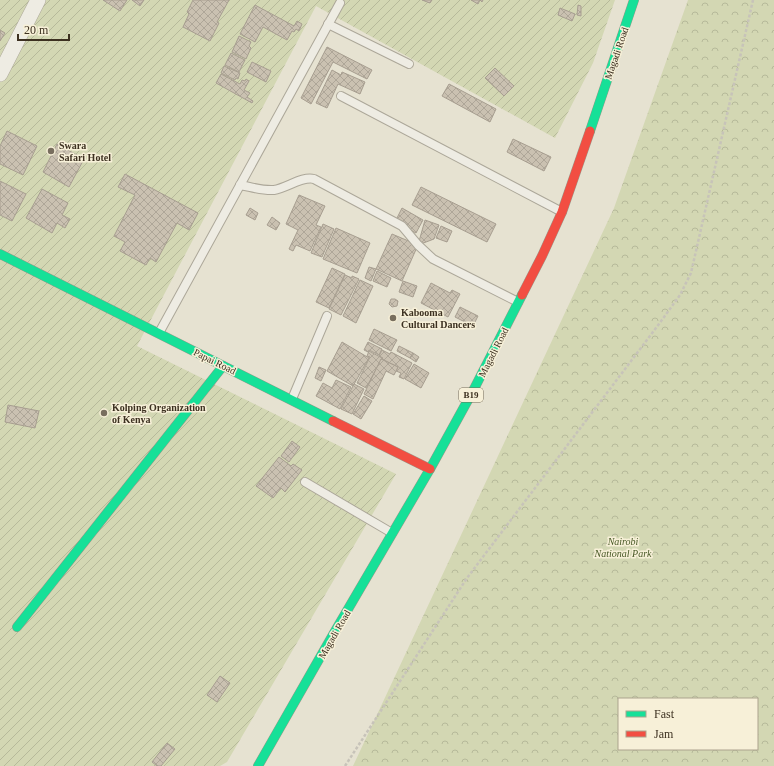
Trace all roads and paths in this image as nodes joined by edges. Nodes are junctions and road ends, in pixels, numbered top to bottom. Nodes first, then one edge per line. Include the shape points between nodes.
1 (38, 0) edge
2 (632, 0) edge
3 (753, 0) edge
4 (340, 2) dead end
5 (328, 24) junction
6 (409, 64) dead end
7 (0, 74) edge
8 (341, 96) dead end
9 (240, 186) junction
10 (562, 212) junction
11 (0, 254) edge
12 (518, 302) junction
13 (327, 316) dead end
14 (159, 333) junction
15 (224, 366) junction
16 (292, 400) junction
17 (430, 469) junction
18 (305, 482) dead end
19 (392, 534) junction
20 (17, 627) dead end
21 (258, 766) edge
22 (345, 766) edge

1 - 7 street
2 - 10 main road, Magadi Road / B19
3 - 22 path via 691,273 680,295 467,578
4 - 5 lane
5 - 6 lane
5 - 9 lane
8 - 10 lane
9 - 12 lane via 269,190 307,178 314,179 402,226 433,259
9 - 14 lane
10 - 12 main road, Magadi Road / B19
11 - 14 main road, Papai Road
12 - 17 main road, Magadi Road / B19
13 - 16 lane
14 - 15 main road, Papai Road
15 - 16 main road, Papai Road
15 - 20 main road
16 - 17 main road, Papai Road
17 - 19 main road, Magadi Road / B19
18 - 19 lane
19 - 21 main road, Magadi Road / B19

